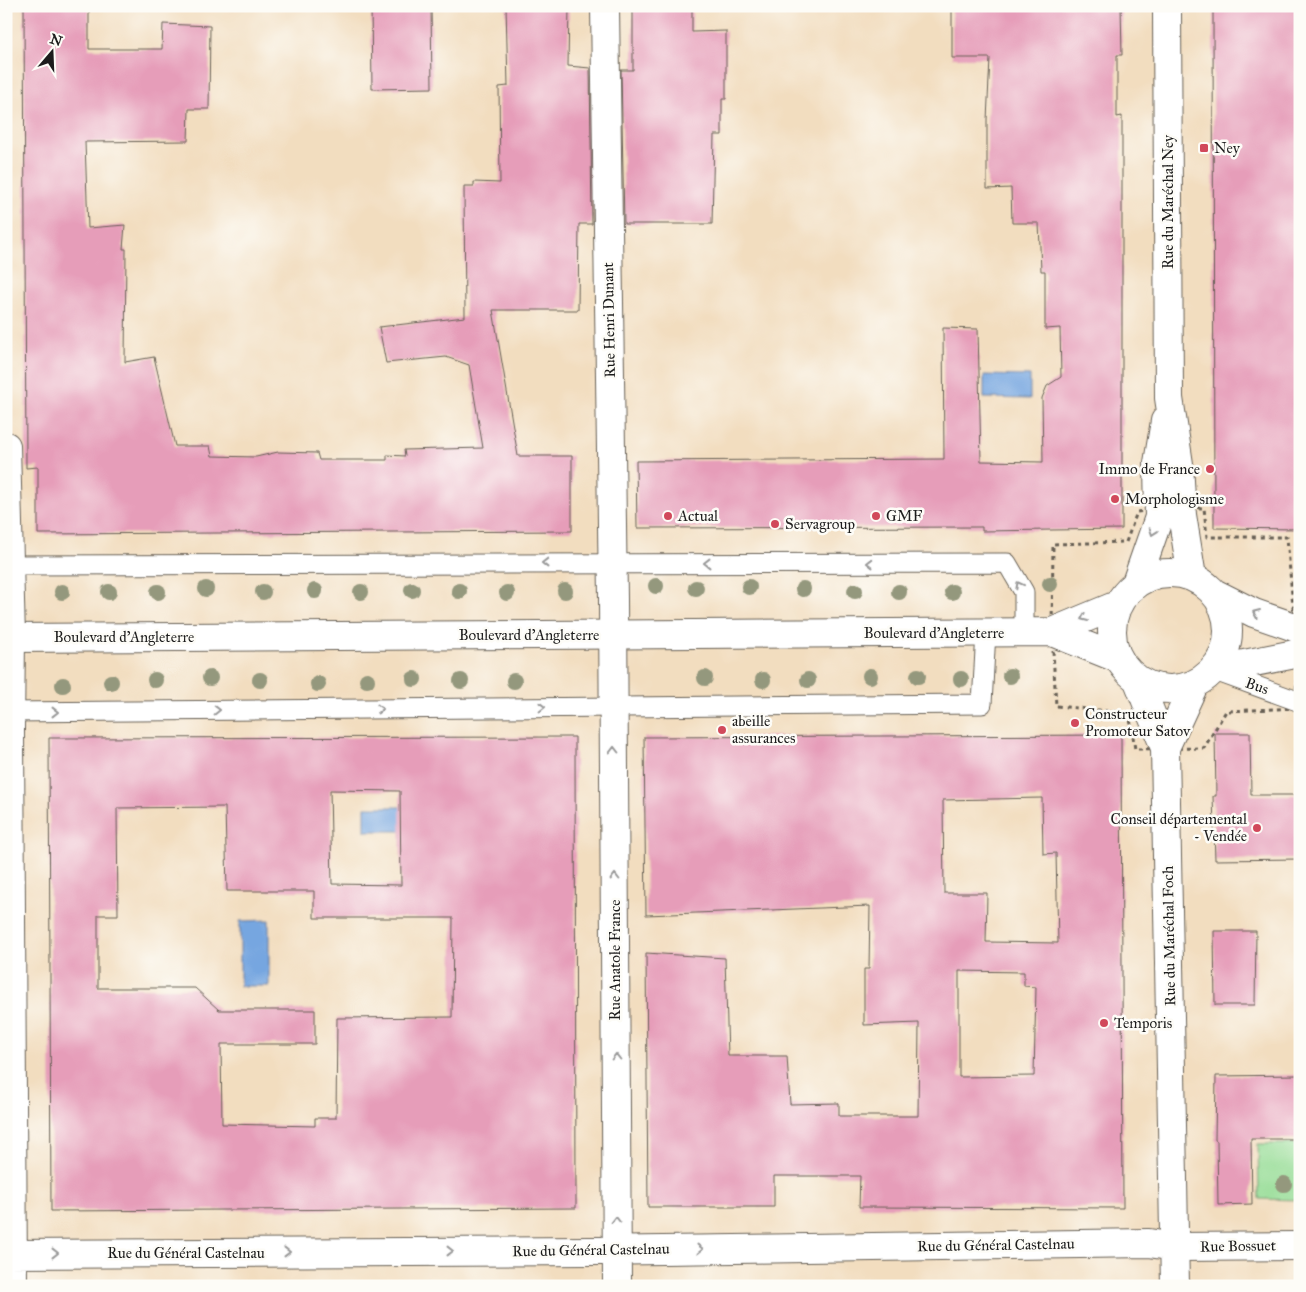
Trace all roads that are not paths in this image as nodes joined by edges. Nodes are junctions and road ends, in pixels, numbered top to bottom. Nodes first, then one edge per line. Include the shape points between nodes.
1 (605, 6) edge
2 (1167, 6) edge
3 (1169, 398) junction
4 (6, 446) edge
5 (613, 563) junction
6 (7, 565) edge
7 (1192, 577) junction
8 (1136, 583) junction
9 (1214, 593) junction
10 (1117, 604) junction
11 (986, 632) junction
12 (1024, 632) junction
13 (1052, 632) junction
14 (614, 634) junction
15 (9, 638) edge
16 (1299, 648) edge
17 (1117, 658) junction
18 (1204, 678) junction
19 (1138, 681) junction
20 (1300, 702) edge
21 (614, 706) junction
22 (8, 712) edge
23 (1165, 748) junction
24 (1300, 1246) edge
25 (1175, 1247) junction
26 (617, 1250) junction
27 (10, 1254) edge
28 (13, 1286) edge
29 (617, 1286) edge
30 (1175, 1286) edge

1 - 5 street, Rue Henri Dunant
2 - 3 street, Rue du Maréchal Ney
3 - 7 street, Rue du Maréchal Ney
3 -> 8 street, Rue du Maréchal Ney via 1158,463 1159,517
4 - 6 street
5 -> 6 lane
12 -> 5 lane via 1024,592 1007,563
5 - 14 street, Rue Henri Dunant
6 - 15 street
7 - 8 street via 1173,572 1154,575
7 - 9 street
8 - 10 street
16 -> 9 street via 1254,613
9 - 18 street via 1228,623 1228,640 1223,656
10 -> 13 street, Boulevard d'Angleterre
10 - 17 street via 1111,622 1111,641
11 - 12 street, Boulevard d'Angleterre
11 - 14 street, Boulevard d'Angleterre
11 - 21 lane via 982,704
12 - 13 street, Boulevard d'Angleterre
13 - 17 street, Boulevard d'Angleterre
14 - 15 street, Boulevard d'Angleterre
14 - 21 street, Rue Anatole France
15 - 22 street
16 - 18 street
17 - 19 street
18 - 19 street via 1175,690 1156,688
18 - 20 lane, Bus
18 - 23 street
19 - 23 street, Rue du Maréchal Foch
22 -> 21 lane
26 -> 21 street, Rue Anatole France
22 - 27 street
23 - 25 street, Rue du Maréchal Foch
24 - 25 street, Rue Bossuet
26 -> 25 street, Rue du Général Castelnau via 1149,1243
25 - 30 street, Rue du Maréchal Foch
27 -> 26 street, Rue du Général Castelnau
26 - 29 street, Rue Anatole France
27 - 28 street

